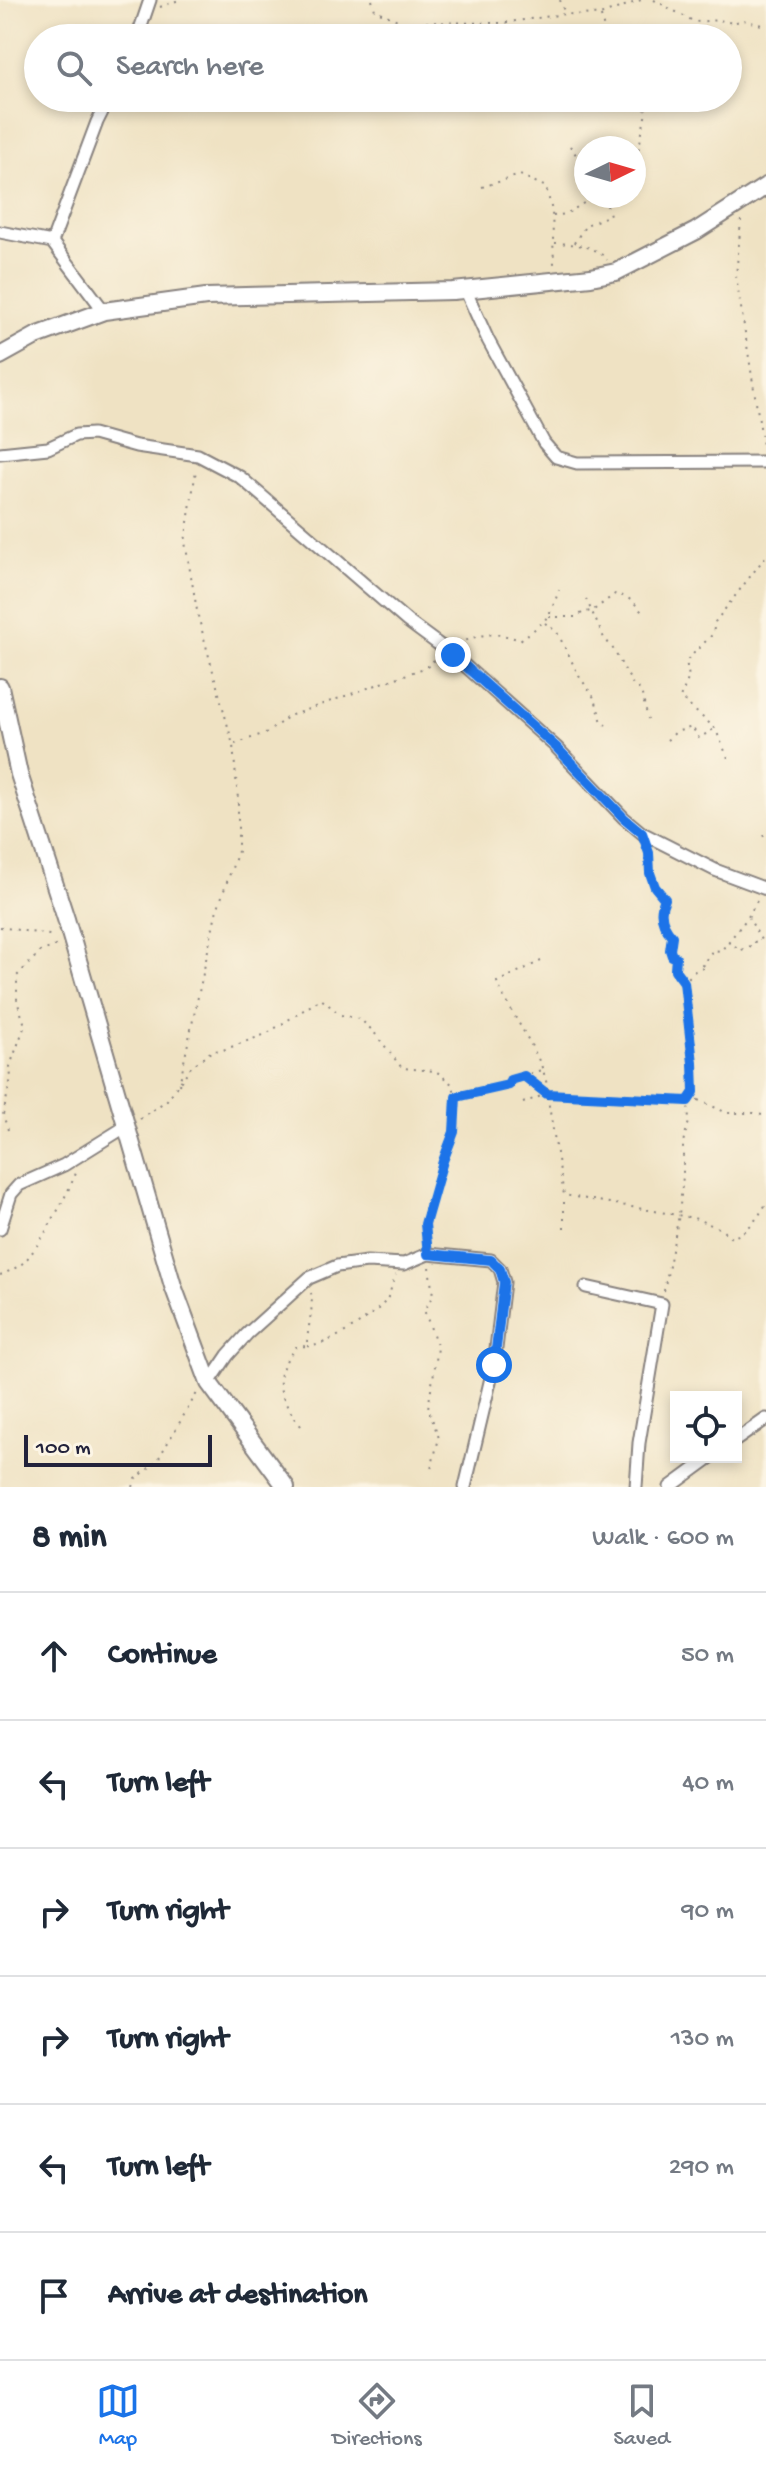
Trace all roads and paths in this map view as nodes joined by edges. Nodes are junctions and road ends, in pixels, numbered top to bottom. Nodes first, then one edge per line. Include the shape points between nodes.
1 (179, 0) edge
2 (372, 0) edge
3 (560, 0) edge
4 (641, 0) edge
5 (654, 0) edge
6 (149, 5) edge
7 (565, 14) junction
8 (600, 15) junction
9 (142, 24) edge
10 (602, 24) edge
11 (766, 26) edge
12 (102, 112) edge
13 (646, 112) edge
14 (641, 136) edge
15 (570, 146) dead end
16 (574, 152) edge
17 (766, 186) edge
18 (482, 187) dead end
19 (743, 201) junction
20 (576, 208) edge
21 (608, 208) edge
22 (552, 216) junction
23 (0, 232) edge
24 (52, 242) junction
25 (554, 243) junction
26 (574, 244) junction
27 (616, 272) junction
28 (560, 280) junction
29 (465, 289) junction
30 (104, 311) junction
31 (0, 356) edge
32 (0, 453) edge
33 (198, 455) junction
34 (766, 462) edge
35 (766, 556) edge
36 (559, 590) dead end
37 (586, 599) dead end
38 (591, 612) junction
39 (644, 616) dead end
40 (548, 617) junction
41 (543, 623) junction
42 (438, 644) junction
43 (453, 655) junction
44 (0, 687) edge
45 (648, 719) dead end
46 (606, 725) dead end
47 (715, 728) junction
48 (667, 740) dead end
49 (233, 745) junction
50 (728, 758) dead end
51 (642, 833) junction
52 (763, 835) dead end
53 (766, 840) edge
54 (765, 892) edge
55 (748, 917) junction
56 (0, 927) edge
57 (72, 939) junction
58 (728, 942) junction
59 (541, 961) dead end
60 (684, 982) junction
61 (543, 1070) junction
62 (524, 1076) junction
63 (179, 1086) junction
64 (694, 1092) junction
65 (548, 1093) junction
66 (456, 1097) junction
67 (698, 1100) junction
68 (688, 1101) junction
69 (523, 1103) dead end
70 (766, 1116) edge
71 (125, 1127) junction
72 (8, 1130) dead end
73 (84, 1153) junction
74 (564, 1195) junction
75 (766, 1204) edge
76 (679, 1215) junction
77 (564, 1228) dead end
78 (0, 1229) edge
79 (428, 1254) junction
80 (404, 1264) junction
81 (0, 1275) edge
82 (309, 1278) junction
83 (586, 1287) dead end
84 (662, 1304) junction
85 (307, 1346) junction
86 (209, 1382) junction
87 (766, 1419) edge
88 (301, 1426) dead end
89 (742, 1436) edge
90 (703, 1463) edge
91 (431, 1469) dead end
92 (133, 1487) edge
93 (286, 1487) edge
94 (465, 1487) edge
95 (636, 1487) edge
96 (670, 1487) edge

1 - 6 path
2 - 7 path via 375,10 402,22 502,23
3 - 7 path
4 - 8 path
5 - 11 path via 695,22 743,20
6 - 9 street
7 - 8 path
8 - 10 path
12 - 24 street
13 - 14 path
15 - 16 path
17 - 19 street
18 - 22 path via 520,175 546,187
19 - 27 street
19 - 34 path via 736,276
20 - 22 path
21 - 26 path via 610,215 586,225
22 - 25 path
23 - 24 street
24 - 30 street
25 - 26 path
25 - 28 path
26 - 27 path via 601,251
27 - 28 street
28 - 29 street
29 - 30 street via 206,297
29 - 34 street via 488,340 556,457 577,463
30 - 31 street via 36,336
32 - 33 street via 48,448 76,435 93,434
33 - 42 street via 240,477
33 - 49 path via 185,542 198,616
35 - 47 path via 715,622 713,634 686,661 689,677 680,698
36 - 40 path
37 - 38 path
38 - 39 path via 615,594 637,603
38 - 40 path
38 - 45 path via 641,691
40 - 41 path
41 - 43 path via 520,640 496,632 469,639
41 - 46 path via 557,632
42 - 43 street
42 - 49 path via 437,658 427,667 289,716 268,732
43 - 51 street
44 - 57 street via 19,774
47 - 48 path via 699,738 692,727
47 - 50 path
49 - 63 path via 238,851 216,913
51 - 54 street
51 - 60 path via 650,873 665,899 663,927 672,936 675,970
52 - 53 path
54 - 55 path
55 - 58 path
55 - 58 path via 761,940 741,950
56 - 57 path
57 - 71 street
57 - 72 path via 40,952 17,976 17,1001 25,1025 10,1066 3,1115
58 - 60 path via 721,951 713,950 702,965 706,967
59 - 61 path via 497,982
60 - 64 path
61 - 62 path
61 - 65 path
62 - 65 path
62 - 66 path via 509,1085
63 - 66 path via 191,1067 212,1051 266,1034 321,999 341,1015 360,1019 402,1068 436,1071 453,1085
63 - 71 path
64 - 67 path
64 - 68 path
65 - 68 path
65 - 69 path
65 - 74 path
66 - 79 path via 454,1132 425,1224
67 - 68 path
67 - 70 path via 727,1113
68 - 76 path
71 - 73 street
71 - 86 street via 173,1286
73 - 78 street via 19,1185
73 - 81 path via 33,1251
74 - 76 path
74 - 77 path
75 - 76 path via 757,1219 731,1238 721,1229
76 - 84 path
79 - 80 street
79 - 91 path via 433,1295 424,1310 438,1348 428,1408 439,1438
79 - 94 street via 491,1260 504,1282 494,1365
80 - 82 street via 337,1266
80 - 85 path via 380,1307 338,1336
82 - 85 path via 313,1303
82 - 86 street via 247,1334
83 - 84 street
84 - 95 street
85 - 88 path via 296,1347 279,1376 282,1394
86 - 92 path via 194,1397 157,1461
86 - 93 street
87 - 89 street
90 - 96 street

